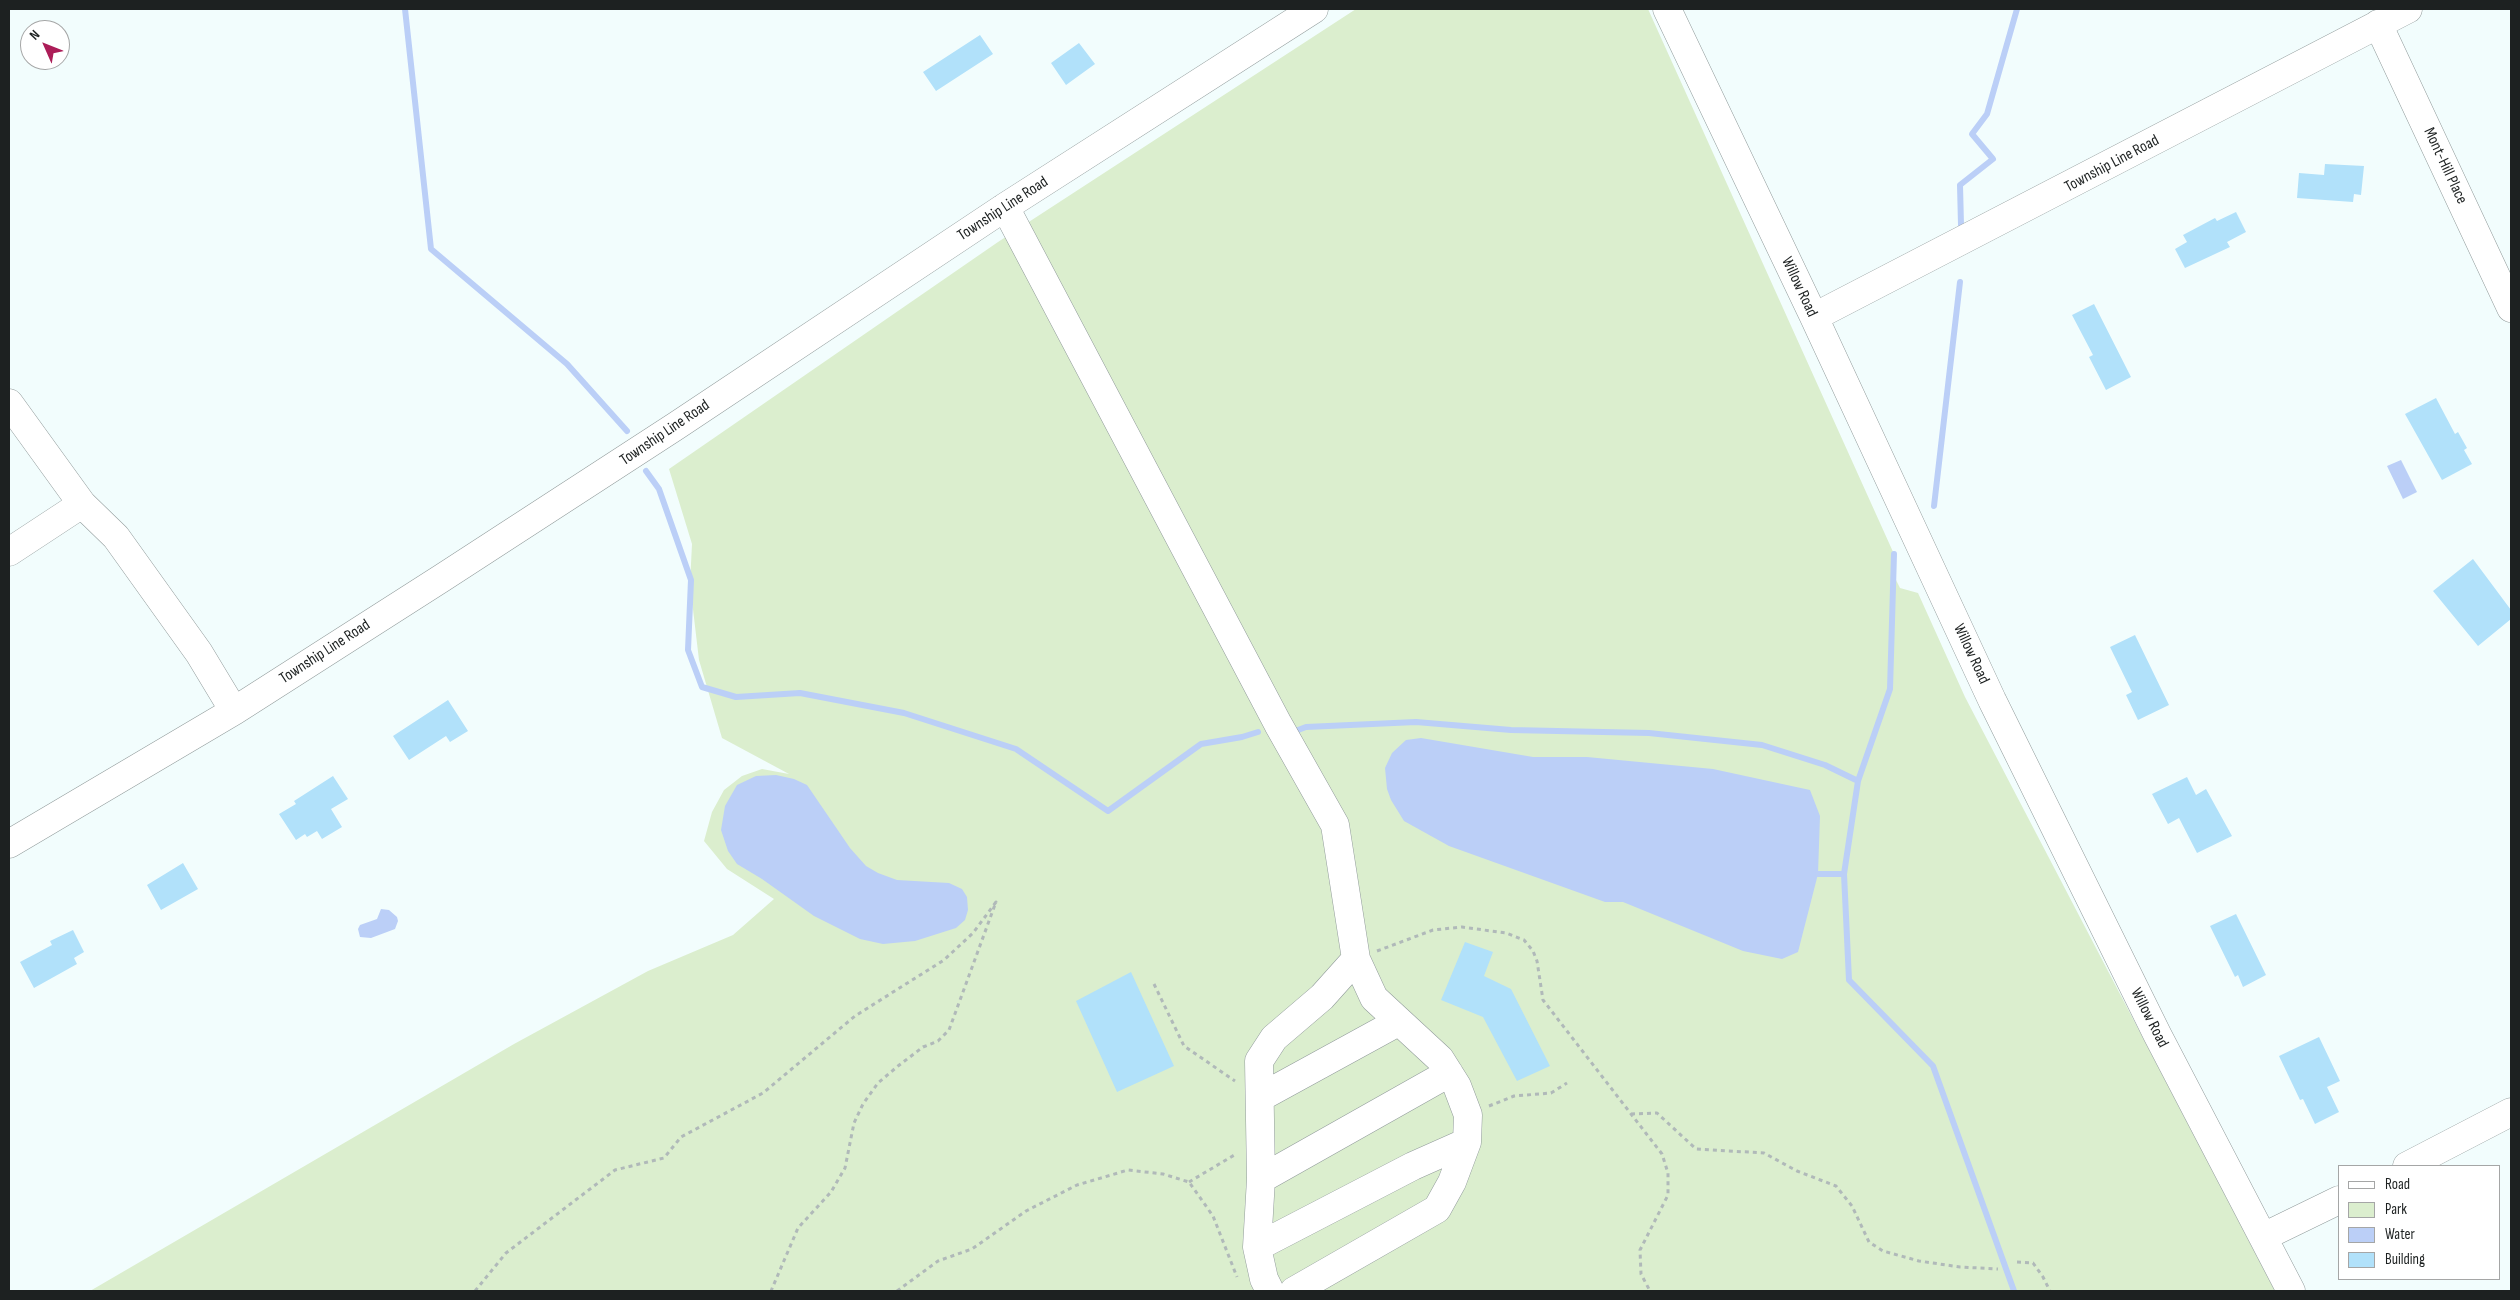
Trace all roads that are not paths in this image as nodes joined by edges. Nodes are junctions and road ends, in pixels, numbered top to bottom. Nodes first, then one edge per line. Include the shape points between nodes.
1 (1314, 9) edge
2 (1667, 9) edge
3 (2408, 9) edge
4 (2378, 24) junction
5 (1005, 207) junction
6 (2511, 308) edge
7 (1814, 317) junction
8 (9, 403) edge
9 (82, 504) junction
10 (9, 552) edge
11 (234, 711) junction
12 (10, 841) edge
13 (1356, 959) junction
14 (1398, 1022) junction
15 (1449, 1073) junction
16 (1261, 1097) junction
17 (2511, 1112) edge
18 (1466, 1142) junction
19 (2409, 1165) edge
20 (1261, 1179) junction
21 (2338, 1200) edge
22 (2263, 1237) junction
23 (1257, 1246) junction
24 (1270, 1291) edge
25 (1294, 1291) edge
26 (2291, 1291) edge

1 - 5 street, Township Line Road
2 - 7 street, Willow Road
3 - 4 street, Township Line Road
4 - 6 street, Mont-Hill Place
4 - 7 street, Township Line Road
5 - 11 street, Township Line Road via 602,475
5 - 13 street via 1278,724 1335,825
7 - 22 street, Willow Road via 1992,700 2157,1034
8 - 9 street
9 - 10 street
9 - 11 street via 116,537 199,653
11 - 12 street, Township Line Road
13 - 14 street via 1374,998
13 - 16 street via 1322,997 1274,1038 1259,1061
14 - 15 street via 1440,1059
14 - 16 street
15 - 18 street via 1468,1115
15 - 20 street
16 - 20 street
17 - 19 street
18 - 23 street
18 - 25 street via 1452,1182 1437,1208
20 - 23 street
21 - 22 street
22 - 26 street, Willow Road
23 - 24 street

